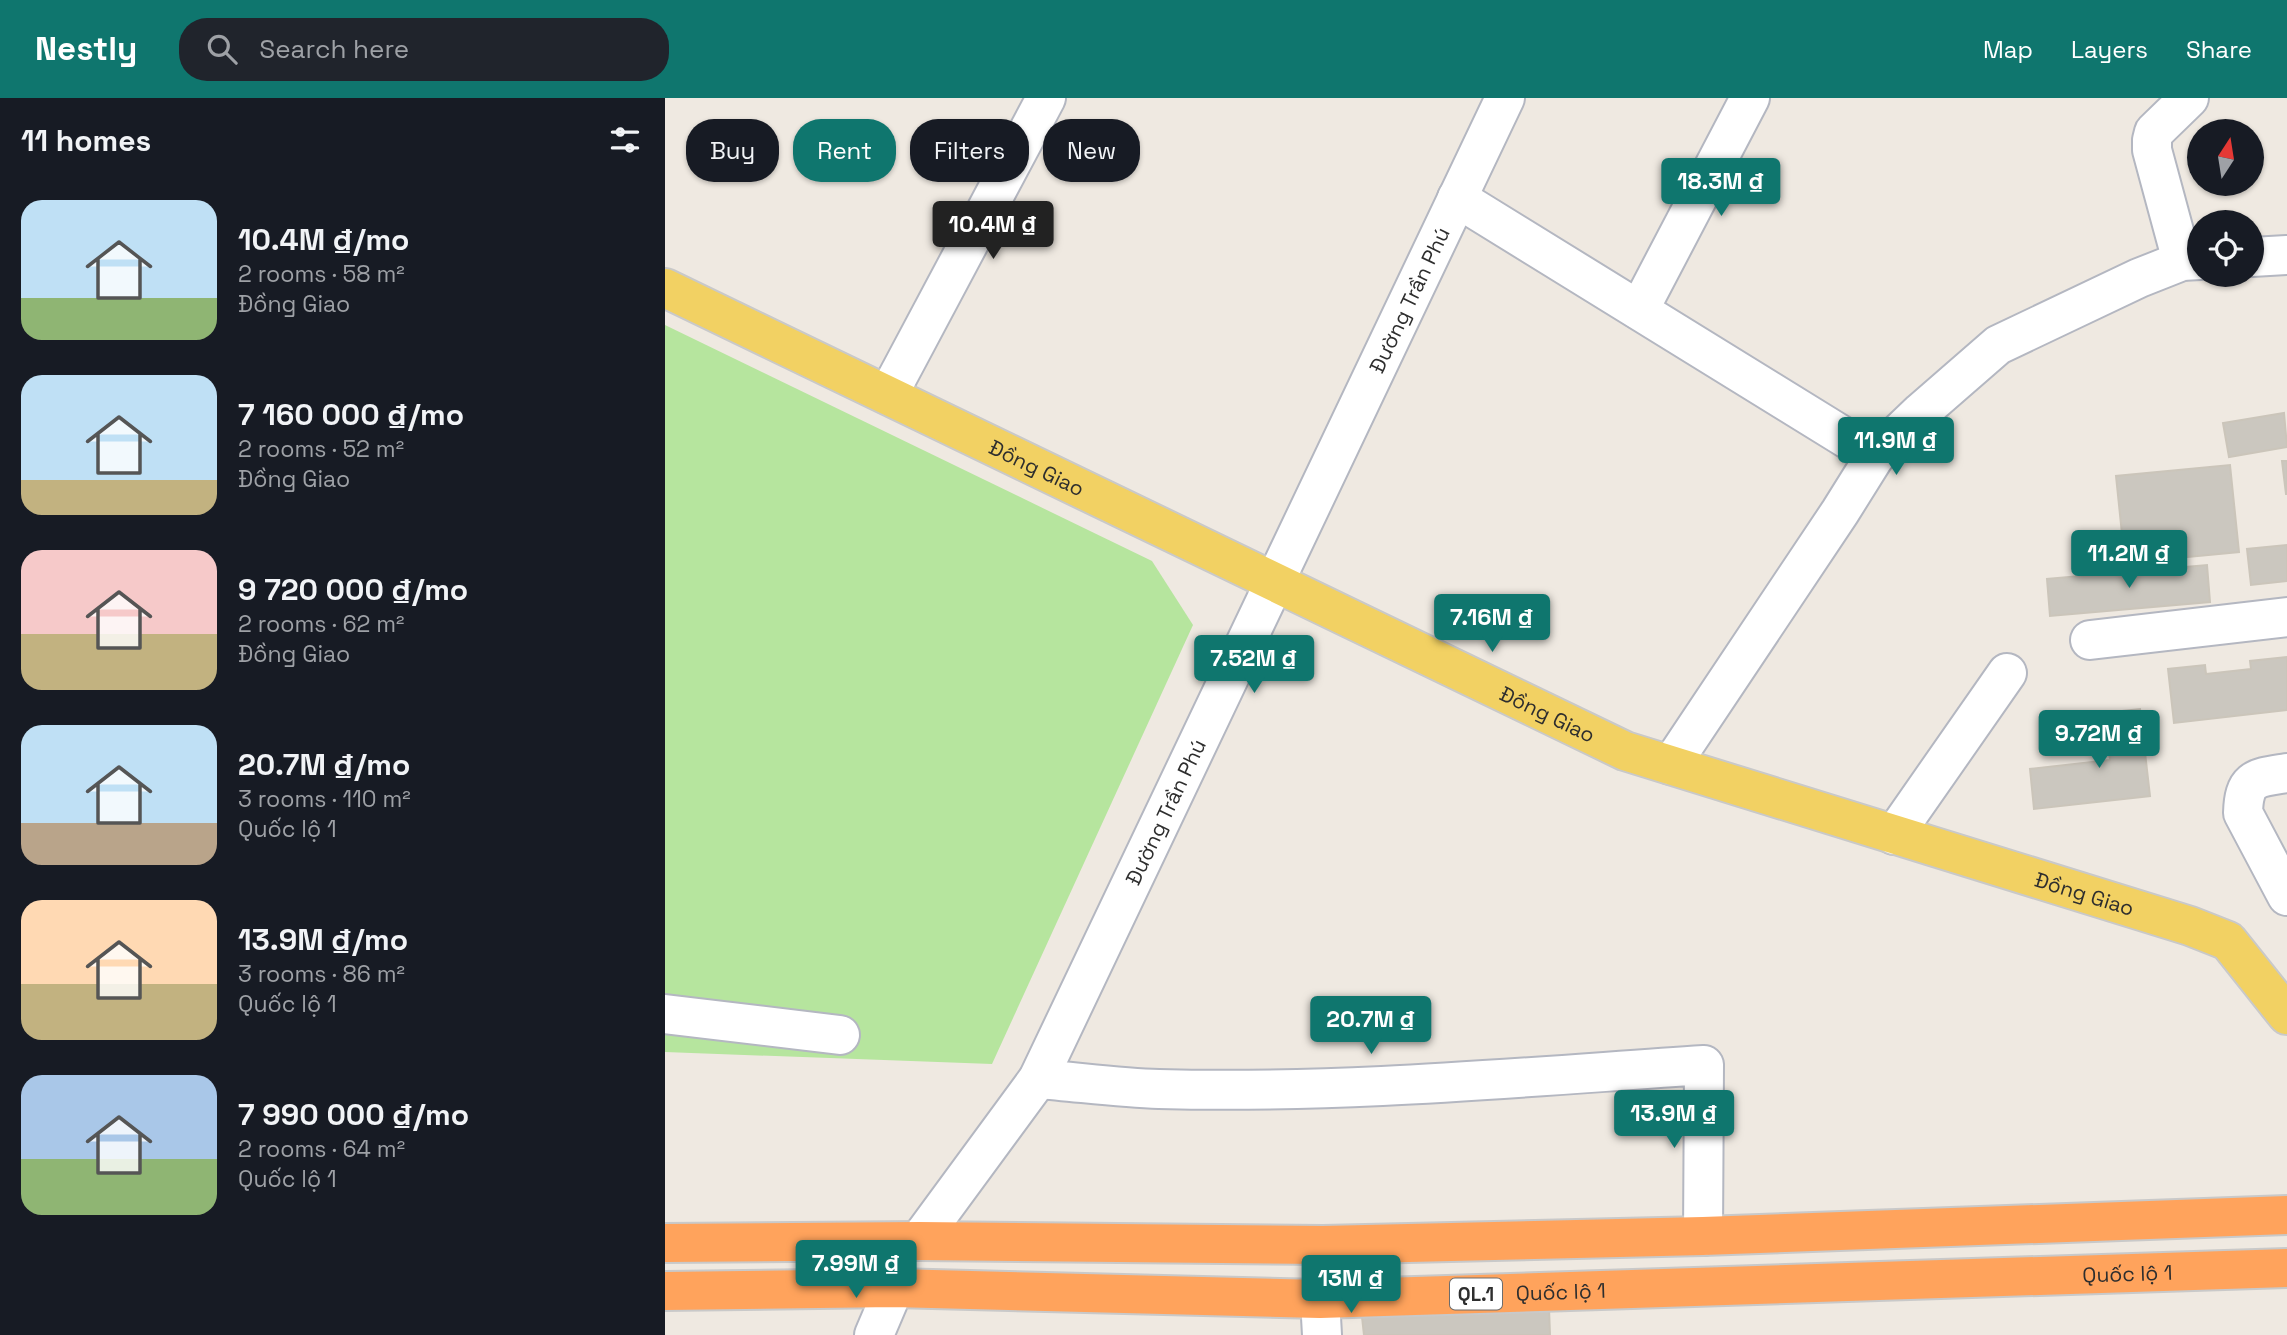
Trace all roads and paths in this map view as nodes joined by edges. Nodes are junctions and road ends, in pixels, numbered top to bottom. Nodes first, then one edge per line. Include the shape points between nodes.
1 (1046, 98) edge
2 (1751, 98) edge
3 (2189, 98) edge
4 (1490, 103) edge
5 (1457, 198) junction
6 (2187, 249) edge
7 (2287, 255) edge
8 (2264, 256) edge
9 (2187, 261) edge
10 (665, 288) edge
11 (1639, 310) junction
12 (888, 396) junction
13 (1875, 456) junction
14 (1274, 582) junction
15 (2287, 617) edge
16 (2091, 640) dead end
17 (2007, 673) dead end
18 (1671, 765) junction
19 (2287, 773) edge
20 (1894, 835) junction
21 (2287, 896) edge
22 (665, 1014) edge
23 (2287, 1016) edge
24 (841, 1035) dead end
25 (1038, 1079) junction
26 (2287, 1215) edge
27 (1703, 1236) junction
28 (919, 1241) junction
29 (665, 1243) edge
30 (2287, 1268) edge
31 (894, 1288) junction
32 (665, 1291) edge
33 (1321, 1317) edge
34 (874, 1335) edge

1 - 12 street
2 - 11 street
3 - 6 street via 2151,140
4 - 5 street, Đường Trần Phú
5 - 11 street
5 - 14 street, Đường Trần Phú
7 - 8 street
9 - 13 street via 2139,278 1999,345
10 - 12 main road, Đồng Giao
11 - 13 street
12 - 14 main road, Đồng Giao
13 - 18 street
14 - 18 main road, Đồng Giao via 1625,751
14 - 25 street, Đường Trần Phú
15 - 16 street
17 - 20 street
18 - 20 main road, Đồng Giao
19 - 21 street via 2257,778 2248,785 2242,813
20 - 23 main road, Đồng Giao via 2228,941
22 - 24 street
25 - 27 street via 1156,1089 1285,1090 1704,1065
25 - 28 street, Đường Trần Phú
26 - 27 highway
27 - 28 highway via 1323,1245
28 - 29 highway
28 - 31 highway
30 - 33 highway, Quốc lộ 1 / QL.1
31 - 32 highway, Quốc lộ 1 / QL.1
31 - 33 highway, Quốc lộ 1 / QL.1
31 - 34 street

